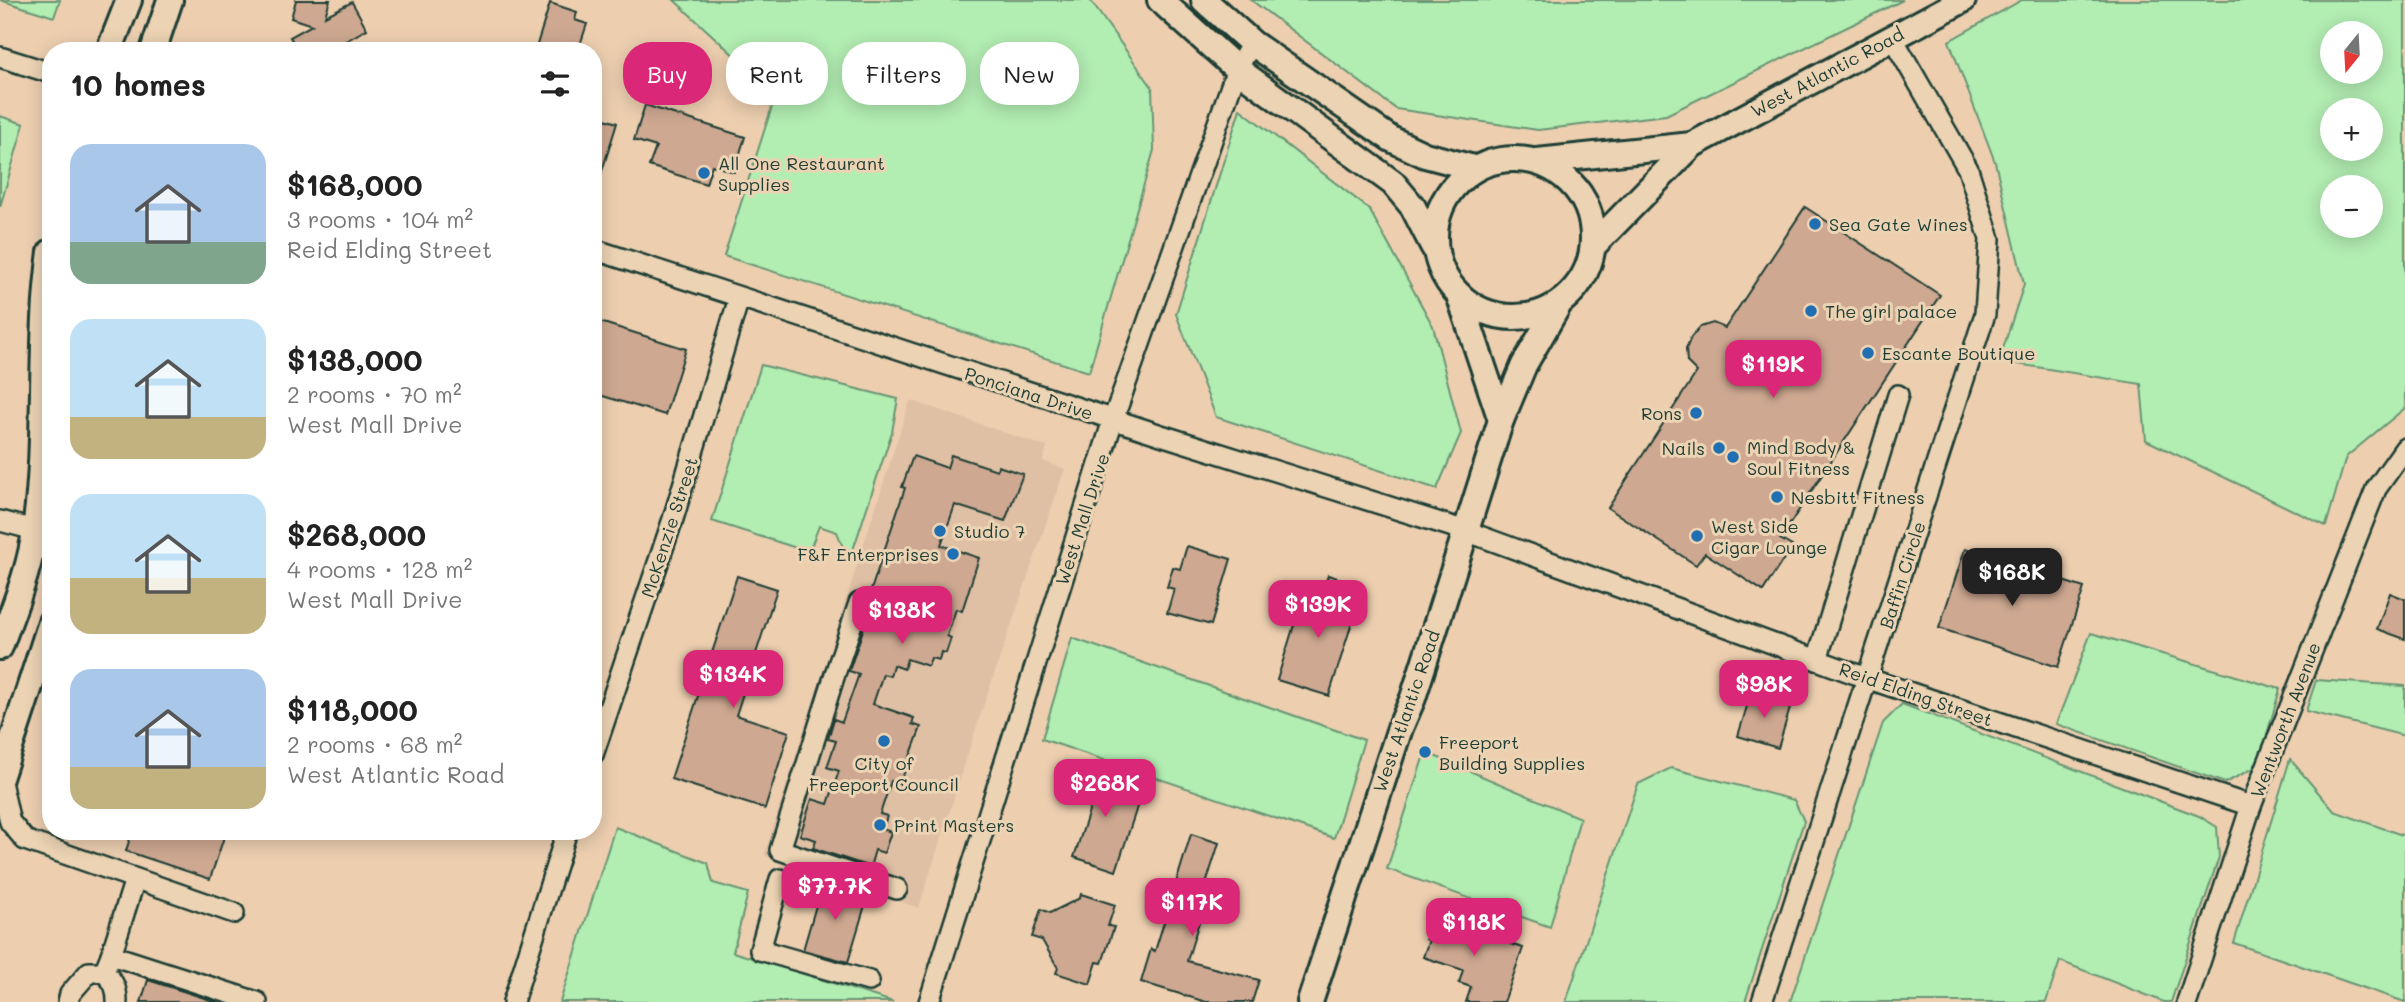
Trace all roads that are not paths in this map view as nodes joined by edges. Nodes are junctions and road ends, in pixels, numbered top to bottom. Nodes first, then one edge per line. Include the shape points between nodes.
1 (129, 0) edge
2 (170, 0) edge
3 (1160, 0) edge
4 (1205, 0) edge
5 (1963, 0) edge
6 (1892, 37) junction
7 (113, 42) edge
8 (156, 42) edge
9 (1252, 43) junction
10 (0, 57) edge
11 (1237, 69) junction
12 (42, 70) edge
13 (1692, 145) junction
14 (1537, 161) junction
15 (1475, 169) junction
16 (1594, 245) junction
17 (602, 253) edge
18 (1436, 253) junction
19 (1459, 295) junction
20 (739, 298) junction
21 (1559, 304) junction
22 (42, 339) edge
23 (1898, 395) dead end
24 (1113, 420) junction
25 (1501, 420) junction
26 (2405, 448) edge
27 (42, 510) edge
28 (0, 521) edge
29 (42, 530) edge
30 (1466, 531) junction
31 (42, 532) edge
32 (859, 603) dead end
33 (0, 647) edge
34 (42, 649) edge
35 (1817, 660) junction
36 (1869, 679) junction
37 (602, 725) edge
38 (0, 777) edge
39 (2251, 806) junction
40 (564, 840) edge
41 (135, 879) junction
42 (780, 879) dead end
43 (897, 889) dead end
44 (234, 913) dead end
45 (108, 964) junction
46 (869, 981) dead end
47 (68, 1002) edge
48 (117, 1002) edge
49 (257, 1002) edge
50 (513, 1002) edge
51 (929, 1002) edge
52 (1310, 1002) edge
53 (1762, 1002) edge
54 (2187, 1002) edge

1 - 7 main road
2 - 8 main road
3 - 11 main road
4 - 9 main road
5 - 6 main road, West Atlantic Road
6 - 13 main road, West Atlantic Road
6 - 36 street, Baffin Circle via 1968,169 1990,239 1985,314
9 - 11 street, West Mall Drive
9 - 15 main road via 1408,148
10 - 12 street
11 - 18 main road via 1393,183 1421,219
11 - 24 street, West Mall Drive
13 - 14 main road, West Atlantic Road
13 - 16 main road, West Atlantic Road
14 - 15 main road via 1494,160
14 - 16 main road via 1562,173 1580,193 1592,218
15 - 18 main road via 1455,184 1441,205
16 - 21 main road via 1583,278
17 - 20 street, Ponciana Drive
18 - 19 main road via 1444,276
19 - 21 main road via 1476,308 1518,317
19 - 25 main road
20 - 24 street, Ponciana Drive
20 - 37 street, McKenzie Street via 673,519
21 - 25 main road, West Atlantic Road via 1524,365
22 - 27 main road
23 - 35 street
24 - 30 street, Ponciana Drive
24 - 51 street, West Mall Drive
25 - 30 main road, West Atlantic Road
26 - 39 street, Wentworth Avenue via 2376,489
28 - 29 street
30 - 35 street, Reid Elding Street
30 - 52 main road, West Atlantic Road
31 - 33 main road
32 - 43 street via 780,850
34 - 38 main road
35 - 36 street, Reid Elding Street
36 - 39 street, Reid Elding Street
36 - 53 street, Baffin Circle
38 - 41 street via 10,822 25,840
39 - 54 street, Wentworth Avenue
40 - 50 street
41 - 44 street
41 - 45 street
42 - 46 street via 760,950
45 - 47 street via 89,972
45 - 48 street
45 - 49 street

